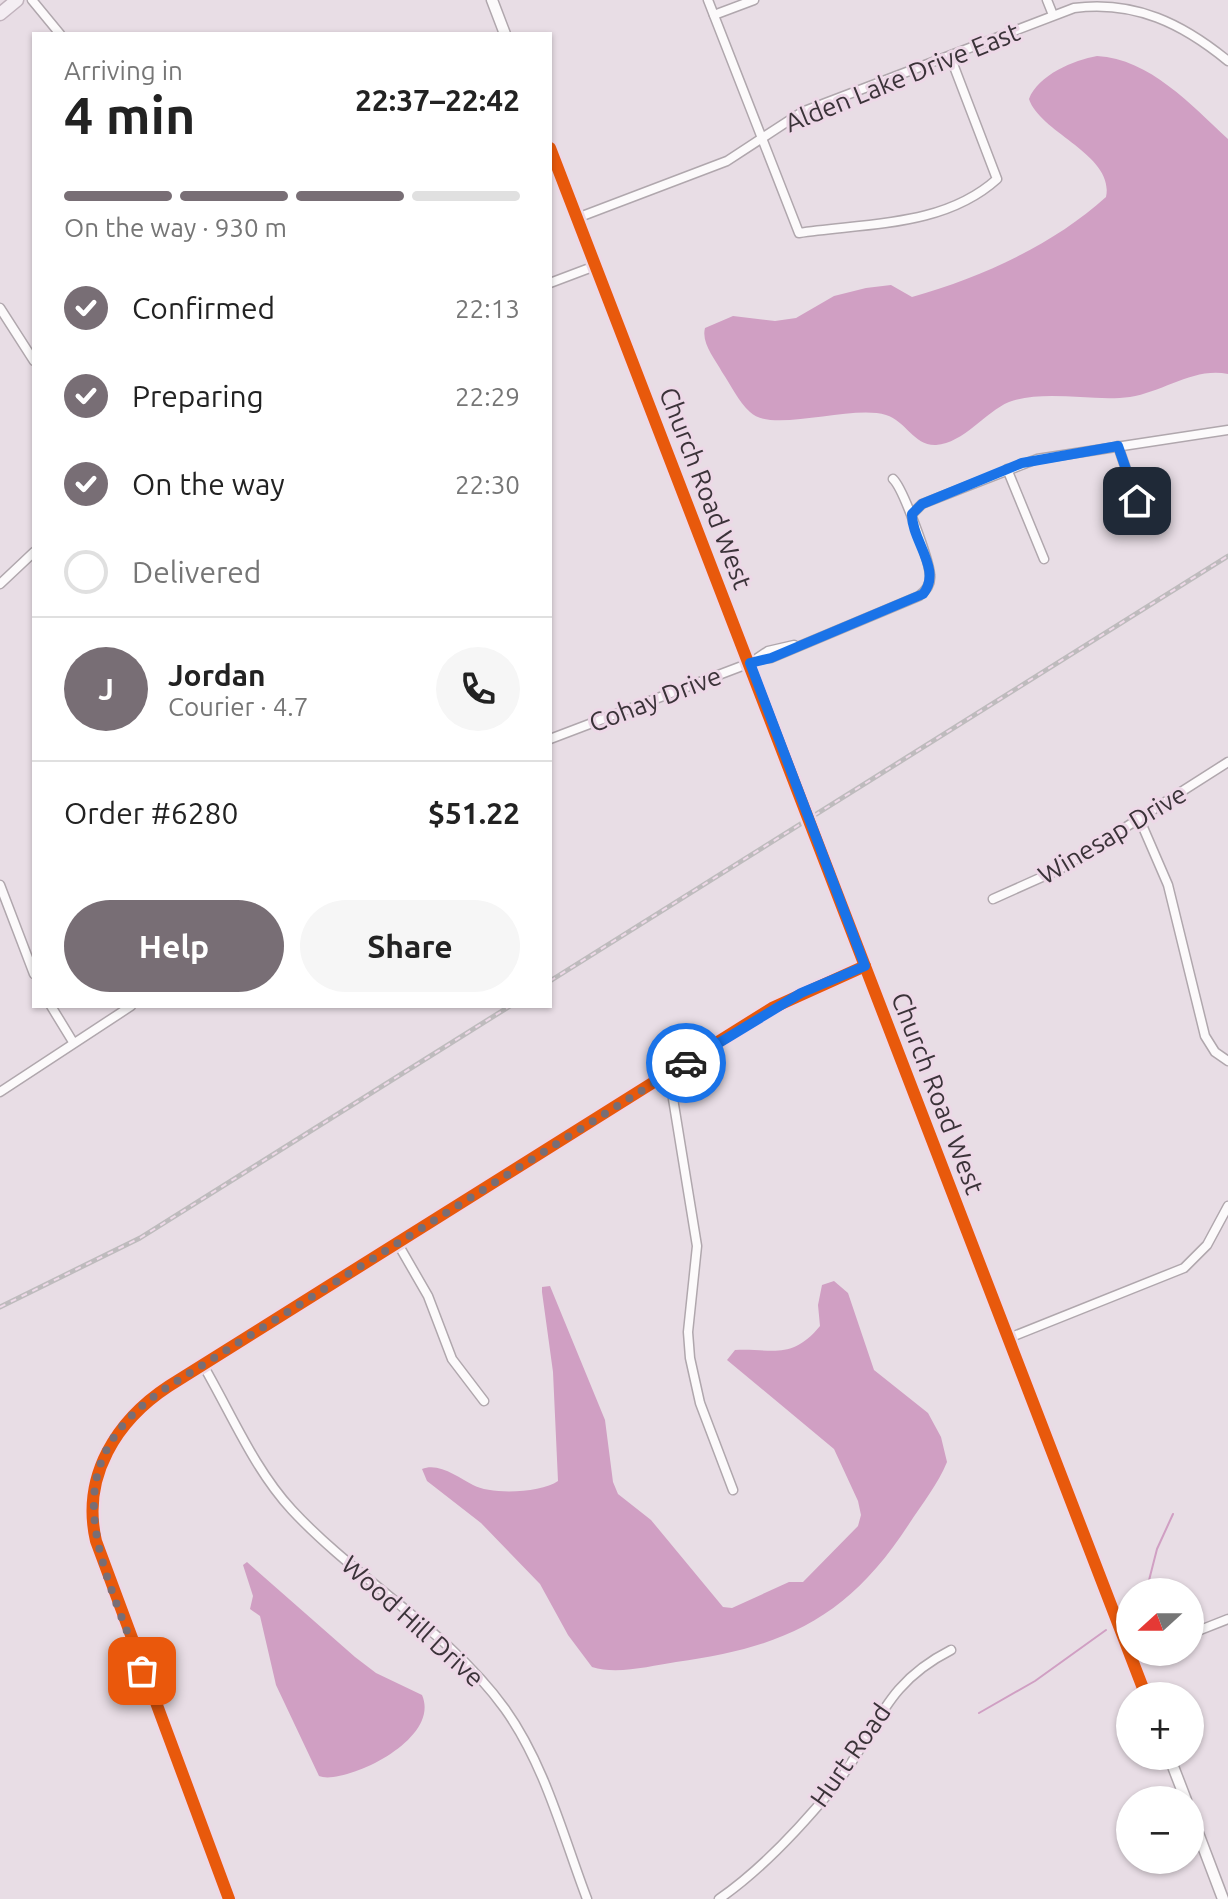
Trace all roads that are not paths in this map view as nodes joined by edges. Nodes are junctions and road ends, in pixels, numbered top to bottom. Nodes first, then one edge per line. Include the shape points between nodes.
1 (17, 0) edge
2 (32, 0) edge
3 (492, 0) edge
4 (708, 0) edge
5 (754, 0) edge
6 (1047, 0) edge
7 (0, 14) edge
8 (714, 15) junction
9 (1053, 15) junction
10 (58, 32) edge
11 (504, 32) edge
12 (950, 56) junction
13 (1228, 61) edge
14 (761, 138) junction
15 (552, 153) edge
16 (577, 218) junction
17 (595, 266) junction
18 (552, 282) edge
19 (0, 308) edge
20 (32, 358) edge
21 (1228, 430) edge
22 (1118, 446) junction
23 (1007, 469) junction
24 (893, 479) dead end
25 (1137, 501) dead end
26 (912, 514) junction
27 (32, 554) edge
28 (1044, 559) dead end
29 (0, 584) edge
30 (754, 661) junction
31 (552, 738) edge
32 (1228, 762) edge
33 (1139, 818) junction
34 (0, 885) edge
35 (993, 899) dead end
36 (865, 966) junction
37 (32, 969) edge
38 (52, 1008) edge
39 (128, 1008) edge
40 (73, 1042) junction
41 (1228, 1061) edge
42 (669, 1074) junction
43 (0, 1092) edge
44 (1228, 1206) edge
45 (398, 1244) junction
46 (1009, 1338) junction
47 (203, 1365) junction
48 (484, 1401) dead end
49 (733, 1490) dead end
50 (1116, 1618) edge
51 (1228, 1619) edge
52 (1204, 1628) edge
53 (951, 1650) dead end
54 (1204, 1849) edge
55 (229, 1899) edge
56 (587, 1899) edge
57 (719, 1899) edge
58 (1223, 1899) edge

1 - 7 main road
2 - 10 street
3 - 11 street
4 - 8 street
5 - 8 street
6 - 9 street
8 - 14 street
9 - 12 street, Alden Lake Drive East
9 - 13 street, Alden Lake Drive East via 1100,4 1143,9 1170,19
12 - 14 street, Alden Lake Drive East via 802,112
12 - 14 street via 997,179 980,194 926,216 799,233
14 - 16 street, Alden Lake Drive East via 727,161
15 - 16 street, Church Road West
16 - 17 street, Church Road West
17 - 18 street
17 - 30 street, Church Road West
19 - 20 street
21 - 22 street
22 - 23 street
22 - 25 street
23 - 26 street via 922,504
23 - 28 street
24 - 26 street
26 - 30 street, Cohay Drive via 930,573 925,591
27 - 29 street
30 - 31 street, Cohay Drive
30 - 36 street, Church Road West
32 - 33 street, Winesap Drive
33 - 35 street, Winesap Drive via 1047,876
33 - 41 street via 1168,885 1203,1031
34 - 37 street
36 - 42 street via 772,1008
36 - 46 street, Church Road West
38 - 40 street
39 - 40 street
40 - 43 street
42 - 45 street
42 - 49 street via 697,1246 690,1358 700,1403
44 - 46 street via 1207,1245 1184,1268
45 - 47 street
45 - 48 street via 428,1296 452,1359
46 - 50 street, Church Road West
47 - 55 street via 140,1405 117,1434 102,1463 92,1523
47 - 56 street, Wood Hill Drive via 285,1503 448,1646 505,1710 527,1743
51 - 52 street
53 - 57 street, Hurt Road via 925,1663 885,1703 834,1786 743,1882
54 - 58 street

